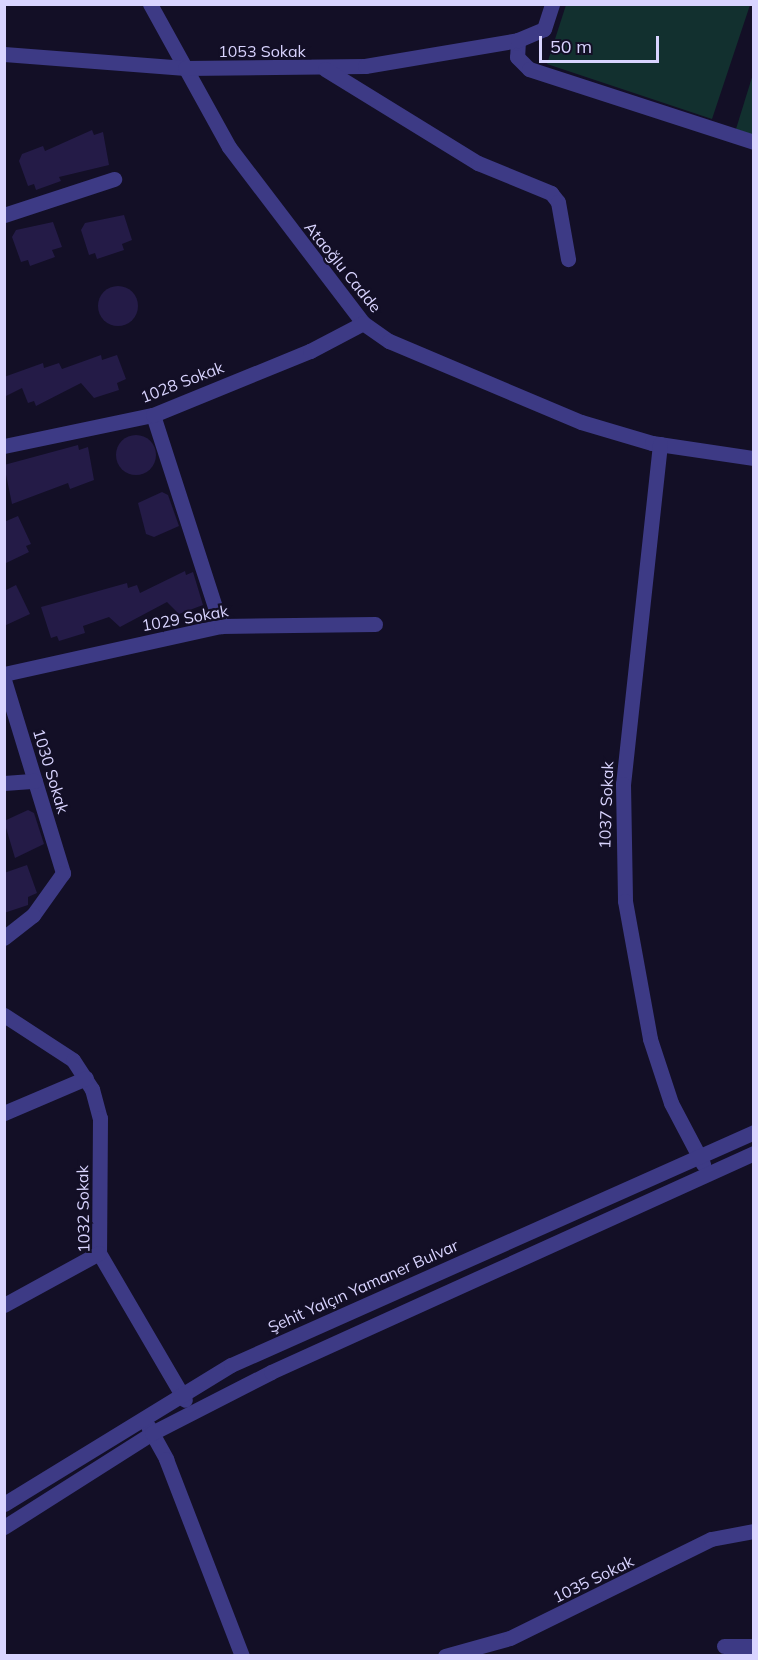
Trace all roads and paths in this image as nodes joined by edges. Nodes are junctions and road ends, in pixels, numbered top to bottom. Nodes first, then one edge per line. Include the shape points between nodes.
1 (150, 4) edge
2 (552, 4) edge
3 (518, 40) junction
4 (4, 54) edge
5 (185, 68) junction
6 (325, 69) junction
7 (753, 142) edge
8 (114, 179) dead end
9 (4, 215) edge
10 (568, 259) dead end
11 (363, 323) junction
12 (153, 415) junction
13 (660, 444) junction
14 (4, 446) edge
15 (753, 458) edge
16 (375, 624) dead end
17 (221, 626) junction
18 (4, 674) edge
19 (4, 680) edge
20 (34, 781) junction
21 (4, 783) edge
22 (4, 938) edge
23 (4, 1015) edge
24 (86, 1078) junction
25 (4, 1113) edge
26 (753, 1132) edge
27 (753, 1153) edge
28 (699, 1155) junction
29 (706, 1174) junction
30 (99, 1253) junction
31 (4, 1305) edge
32 (182, 1391) junction
33 (191, 1412) junction
34 (142, 1415) junction
35 (152, 1433) junction
36 (4, 1504) edge
37 (4, 1527) edge
38 (753, 1531) edge
39 (724, 1646) dead end
40 (753, 1646) edge
41 (242, 1656) edge
42 (446, 1656) edge

1 - 5 street, Ataoğlu Cadde
2 - 3 street, 1053 Sokak via 544,29
3 - 6 street, 1053 Sokak
3 - 7 street via 517,57 529,69
4 - 5 street, 1053 Sokak
5 - 6 street, 1053 Sokak
5 - 11 street, Ataoğlu Cadde via 229,147
6 - 10 street via 477,163 551,193 558,202
8 - 9 street
11 - 12 street, 1028 Sokak via 310,351
11 - 13 street, Ataoğlu Cadde via 389,341 535,404
12 - 14 street, 1028 Sokak
12 - 17 street
13 - 15 street, Ataoğlu Cadde
13 - 28 street, 1037 Sokak via 623,784 624,890 634,972 650,1039 670,1103
16 - 17 street, 1029 Sokak
17 - 18 street, 1029 Sokak
19 - 20 street, 1030 Sokak
20 - 21 street
20 - 22 street, 1030 Sokak via 63,873 33,915
23 - 24 street via 73,1059
24 - 25 street
24 - 30 street, 1032 Sokak via 100,1118
26 - 28 street, Şehit Yalçın Yamaner Bulvar
27 - 29 street
28 - 29 street, 1037 Sokak
28 - 32 street, Şehit Yalçın Yamaner Bulvar
29 - 33 street
30 - 31 street
30 - 32 street, 1032 Sokak
32 - 33 street, 1032 Sokak
32 - 34 street, Şehit Yalçın Yamaner Bulvar
33 - 35 street
34 - 35 street
34 - 36 street, Şehit Yalçın Yamaner Bulvar
35 - 37 street
35 - 41 street
38 - 42 street, 1035 Sokak via 711,1539 510,1638
39 - 40 street

